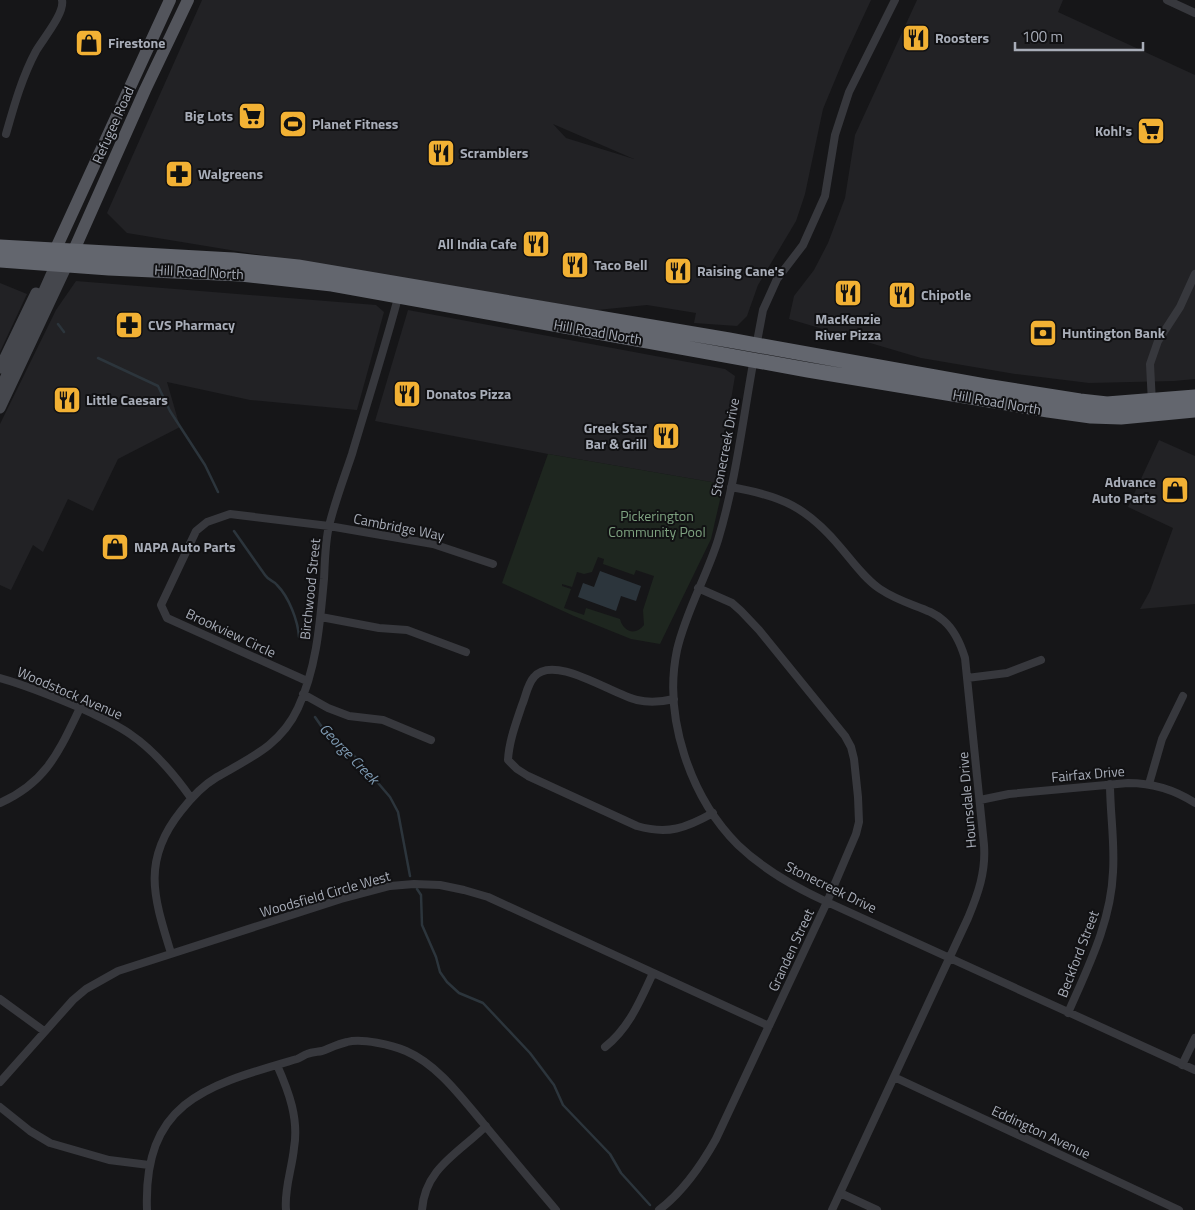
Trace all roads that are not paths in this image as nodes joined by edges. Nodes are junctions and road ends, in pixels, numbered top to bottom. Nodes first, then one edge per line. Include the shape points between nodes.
1 (62, 0) edge
2 (170, 0) edge
3 (188, 0) edge
4 (895, 0) edge
5 (1167, 0) edge
6 (1195, 13) edge
7 (6, 134) dead end
8 (0, 246) edge
9 (61, 257) junction
10 (0, 260) edge
11 (1195, 274) edge
12 (399, 294) junction
13 (756, 352) junction
14 (0, 368) edge
15 (0, 390) edge
16 (1195, 397) edge
17 (0, 408) edge
18 (1152, 408) junction
19 (1195, 410) edge
20 (731, 487) junction
21 (329, 526) junction
22 (492, 564) dead end
23 (698, 588) junction
24 (321, 617) junction
25 (466, 652) dead end
26 (1041, 660) dead end
27 (0, 678) edge
28 (968, 678) junction
29 (307, 681) junction
30 (303, 694) junction
31 (1183, 696) dead end
32 (674, 699) junction
33 (80, 708) junction
34 (431, 740) dead end
35 (1110, 784) junction
36 (1149, 784) junction
37 (191, 798) junction
38 (980, 800) junction
39 (0, 803) edge
40 (1195, 803) edge
41 (713, 813) junction
42 (827, 902) junction
43 (171, 953) junction
44 (949, 957) junction
45 (653, 973) junction
46 (0, 999) edge
47 (1068, 1013) junction
48 (769, 1026) junction
49 (44, 1032) junction
50 (1195, 1038) edge
51 (605, 1047) dead end
52 (277, 1065) junction
53 (1182, 1065) junction
54 (1195, 1070) edge
55 (894, 1077) junction
56 (0, 1082) edge
57 (0, 1107) edge
58 (486, 1126) junction
59 (149, 1165) junction
60 (840, 1193) junction
61 (147, 1210) edge
62 (286, 1210) edge
63 (422, 1210) edge
64 (556, 1210) edge
65 (659, 1210) edge
66 (832, 1210) edge
67 (877, 1210) edge
68 (1179, 1210) edge

1 - 7 street via 54,23 36,52 15,99
2 - 9 main road, Refugee Road via 119,110 121,123 111,150
3 - 9 main road, Refugee Road
4 - 13 street, Stonecreek Drive via 849,92 835,135 824,196 803,245 777,279 763,310
5 - 6 street
8 - 9 highway, Hill Road North
9 - 10 highway, Hill Road North
9 - 12 highway, Hill Road North via 284,278
9 - 13 highway, Hill Road North via 233,260 298,267
9 - 14 main road, Refugee Road
9 - 15 main road, Refugee Road
9 - 17 main road, Refugee Road
11 - 18 street via 1180,308 1158,341 1150,364
12 - 13 highway, Hill Road North
12 - 21 street, Birchwood Street
13 - 18 highway, Hill Road North via 1091,416 1121,417
13 - 20 street, Stonecreek Drive
16 - 18 highway, Hill Road North
18 - 19 highway, Hill Road North
20 - 23 street, Stonecreek Drive via 718,541
20 - 28 street, Hounsdale Drive via 767,494 790,504 821,526 881,590 938,616 950,626 961,646
21 - 22 street, Cambridge Way via 433,544
21 - 24 street, Birchwood Street
21 - 29 street, Brookview Circle via 230,514 207,522 196,531 161,605 167,618
23 - 32 street, Stonecreek Drive via 677,651
23 - 42 street, Granden Street via 732,603 741,611 838,725 851,747 859,822
24 - 25 street via 407,630
24 - 29 street, Birchwood Street via 318,645
26 - 28 street via 1007,672
27 - 33 street, Woodstock Avenue via 26,685
28 - 38 street, Hounsdale Drive
29 - 30 street, Birchwood Street
30 - 34 street via 349,716 383,720
30 - 37 street, Birchwood Street via 293,717 270,745 207,783
31 - 36 street via 1162,739
32 - 41 street, Stonecreek Drive via 683,751
32 - 41 street via 661,702 636,700 568,672 544,671 535,675 528,687 508,760 528,776 637,826 659,831 680,828
33 - 37 street, Woodstock Avenue via 130,734 147,747
33 - 39 street via 42,774 27,788
35 - 36 street, Fairfax Drive
35 - 38 street, Fairfax Drive
35 - 47 street, Beckford Street via 1114,847 1111,897 1102,934
36 - 40 street, Fairfax Drive via 1178,793
37 - 43 street, Birchwood Street via 167,831 155,865 156,901
38 - 44 street, Hounsdale Drive via 984,870 978,895
41 - 42 street, Stonecreek Drive via 750,856
42 - 44 street, Stonecreek Drive
42 - 48 street, Granden Street
43 - 45 street, Woodsfield Circle West via 377,889 427,884 488,898
43 - 49 street, Woodsfield Circle West via 125,968 86,989
44 - 47 street, Stonecreek Drive
44 - 55 street, Hounsdale Drive
45 - 48 street, Woodsfield Circle West
45 - 51 street via 627,1024
46 - 49 street
47 - 53 street, Stonecreek Drive
48 - 65 street, Granden Street via 704,1160 682,1190
49 - 56 street, Woodsfield Circle West
50 - 53 street
52 - 58 street via 348,1042 395,1047 408,1051 439,1072
52 - 59 street via 243,1074 187,1102 163,1131
52 - 62 street via 291,1101 296,1138 286,1190
53 - 54 street, Stonecreek Drive
55 - 60 street, Hounsdale Drive
55 - 68 street, Eddington Avenue
57 - 59 street via 50,1143 108,1160
58 - 63 street via 432,1177
58 - 64 street
59 - 61 street
60 - 66 street, Hounsdale Drive
60 - 67 street

